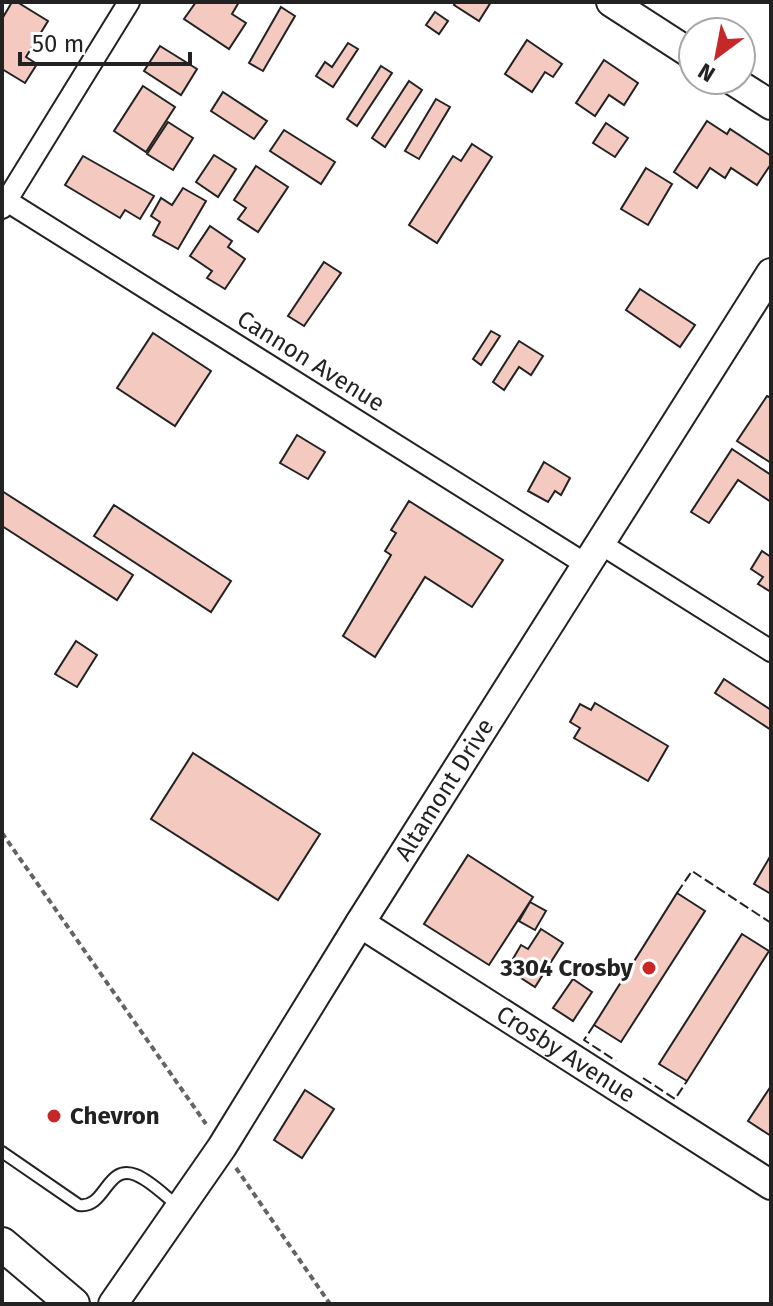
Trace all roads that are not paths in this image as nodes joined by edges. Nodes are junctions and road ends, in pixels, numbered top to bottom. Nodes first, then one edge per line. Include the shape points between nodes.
1 (129, 2) edge
2 (611, 2) edge
3 (677, 45) edge
4 (4, 204) edge
5 (771, 273) edge
6 (594, 554) junction
7 (771, 651) edge
8 (360, 923) junction
9 (2, 1152) edge
10 (771, 1185) edge
11 (180, 1208) junction
12 (2, 1244) edge
13 (73, 1304) edge
14 (113, 1304) edge

1 - 4 street
2 - 3 main road
4 - 6 street, Cannon Avenue
5 - 6 main road, Altamont Drive
6 - 7 street, Cannon Avenue
6 - 8 main road, Altamont Drive
8 - 10 main road, Crosby Avenue
8 - 11 main road, Altamont Drive
9 - 11 lane via 79,1205 94,1203 116,1175 126,1172
11 - 14 main road, Altamont Drive
12 - 13 main road

